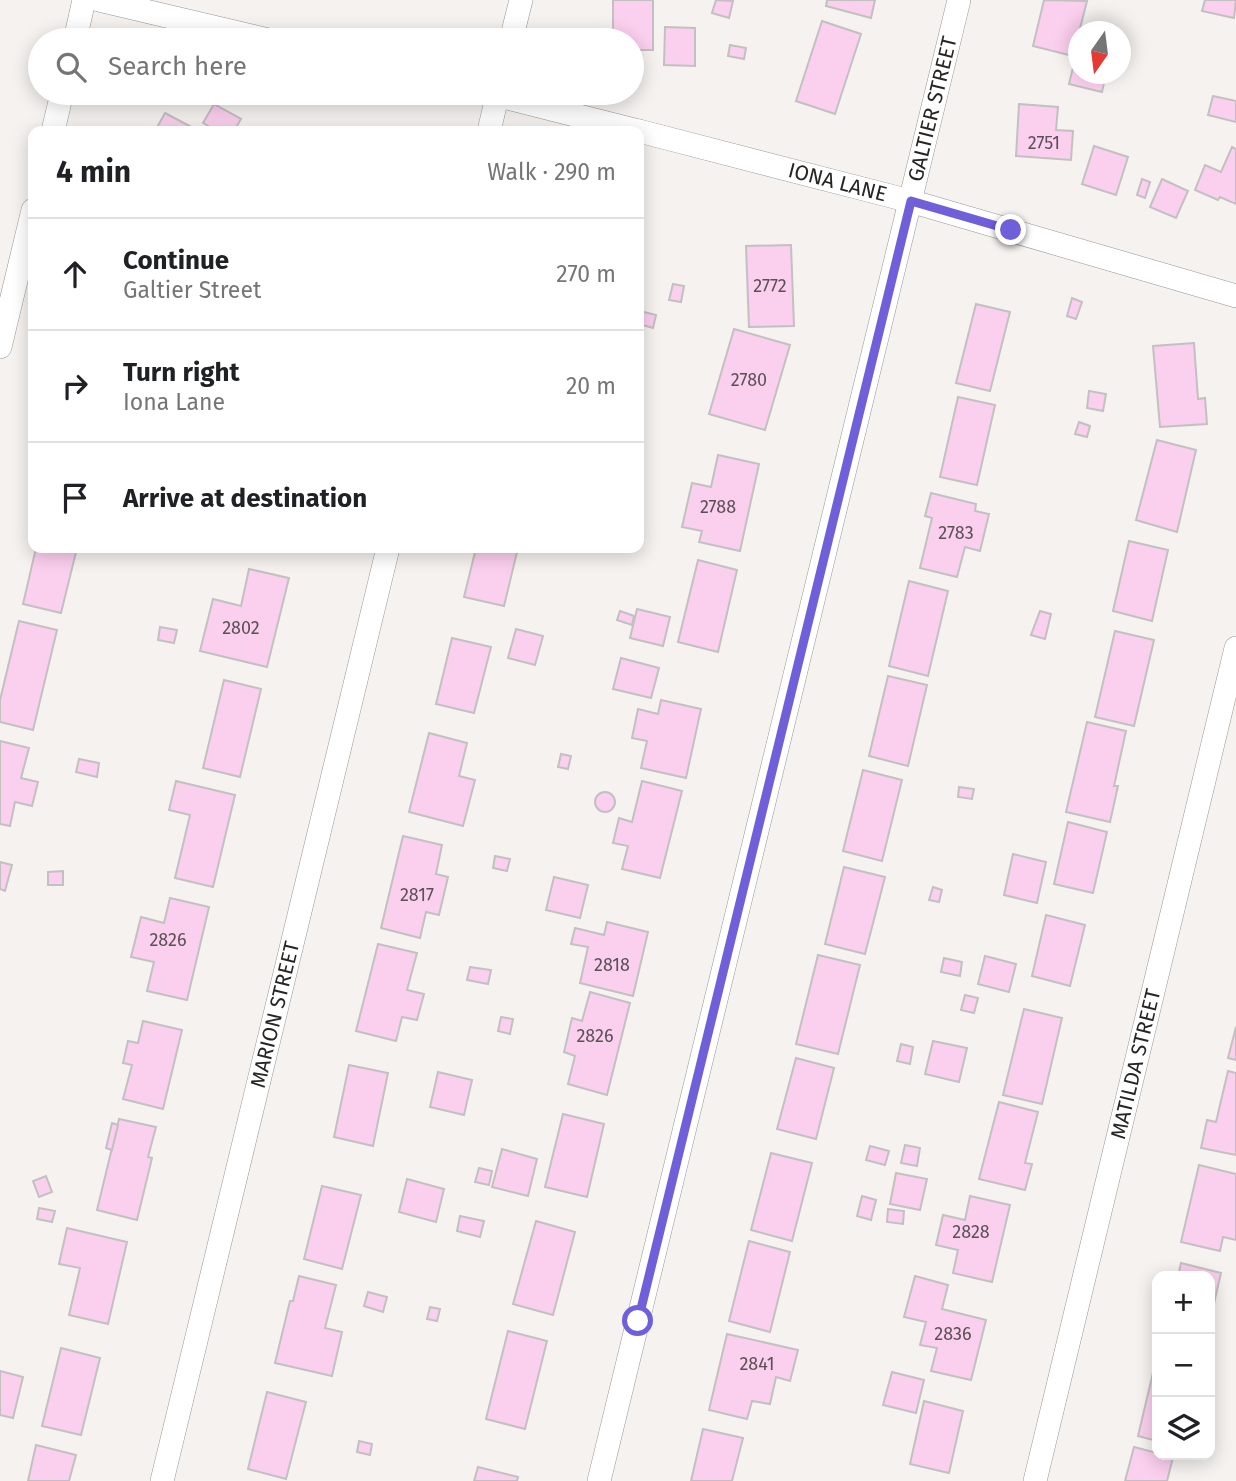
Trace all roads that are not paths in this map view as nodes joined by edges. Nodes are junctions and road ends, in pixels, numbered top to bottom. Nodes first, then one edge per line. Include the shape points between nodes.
1 (84, 0) edge
2 (99, 0) edge
3 (521, 0) edge
4 (959, 0) edge
5 (78, 28) edge
6 (217, 28) edge
7 (514, 28) edge
8 (59, 105) edge
9 (493, 105) edge
10 (537, 105) edge
11 (53, 126) edge
12 (490, 126) edge
13 (619, 126) edge
14 (644, 133) edge
15 (911, 201) junction
16 (28, 232) edge
17 (1236, 296) edge
18 (0, 347) edge
19 (387, 553) edge
20 (1236, 648) edge
21 (162, 1481) edge
22 (599, 1481) edge
23 (1035, 1481) edge

1 - 5 street
2 - 6 street
3 - 7 street
4 - 15 street, GALTIER STREET
8 - 11 street
9 - 12 street
10 - 13 street, IONA LANE
14 - 15 street, IONA LANE
15 - 17 street, IONA LANE
15 - 22 street, GALTIER STREET
16 - 18 street
19 - 21 street, MARION STREET
20 - 23 street, MATILDA STREET

